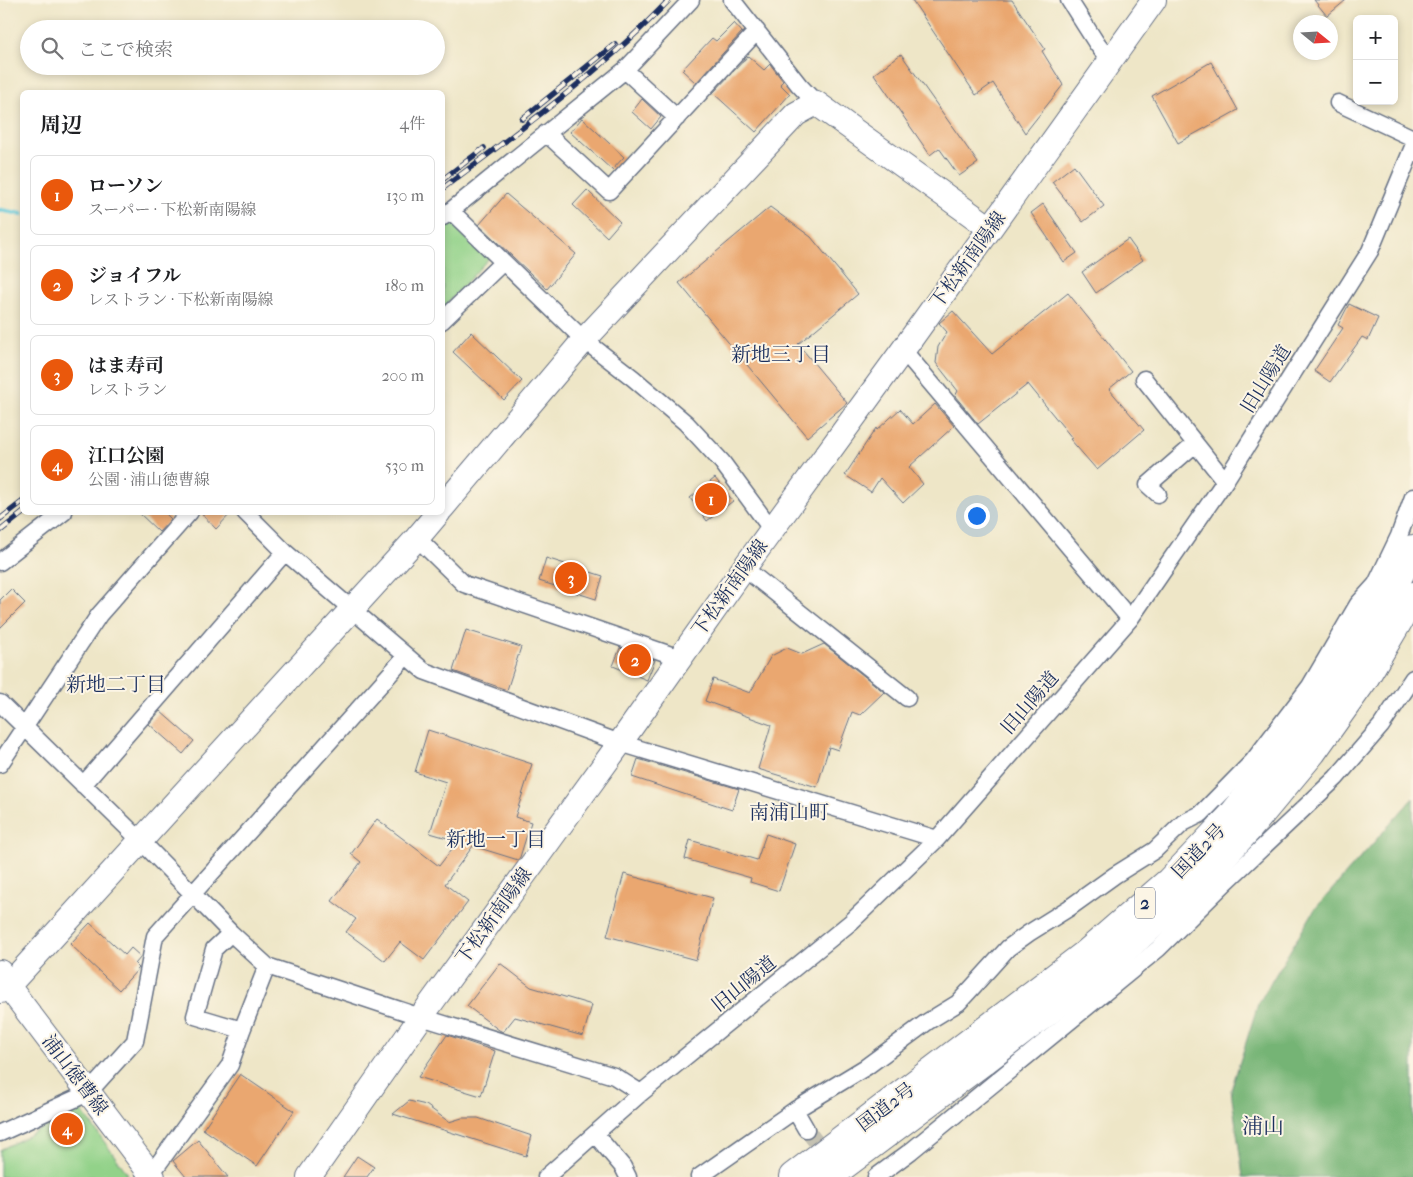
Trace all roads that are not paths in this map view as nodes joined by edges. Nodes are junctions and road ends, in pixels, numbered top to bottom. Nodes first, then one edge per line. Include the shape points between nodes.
1 (691, 0) edge
2 (732, 0) edge
3 (1069, 0) edge
4 (1154, 0) edge
5 (757, 31) junction
6 (1110, 61) junction
7 (625, 70) junction
8 (816, 103) junction
9 (1338, 103) dead end
10 (677, 118) junction
11 (546, 132) junction
12 (1413, 138) edge
13 (1413, 147) edge
14 (447, 214) edge
15 (990, 228) junction
16 (503, 262) junction
17 (445, 318) edge
18 (584, 340) junction
19 (903, 350) junction
20 (1144, 379) dead end
21 (1195, 444) junction
22 (1225, 481) junction
23 (1158, 494) dead end
24 (1413, 497) edge
25 (445, 504) edge
26 (60, 515) edge
27 (187, 515) edge
28 (249, 515) edge
29 (436, 515) edge
30 (772, 530) junction
31 (417, 538) junction
32 (1413, 549) edge
33 (285, 552) junction
34 (0, 562) edge
35 (744, 568) junction
36 (1413, 596) edge
37 (352, 609) junction
38 (1130, 620) junction
39 (406, 656) junction
40 (680, 658) junction
41 (1413, 678) edge
42 (1318, 690) junction
43 (907, 698) dead end
44 (0, 703) edge
45 (25, 728) junction
46 (620, 743) junction
47 (0, 764) edge
48 (83, 785) junction
49 (937, 839) junction
50 (141, 841) junction
51 (193, 894) junction
52 (231, 933) junction
53 (267, 966) junction
54 (3, 983) edge
55 (421, 1016) junction
56 (242, 1030) junction
57 (982, 1063) junction
58 (88, 1093) junction
59 (641, 1093) junction
60 (795, 1110) junction
61 (806, 1129) tunnel mouth
62 (0, 1134) edge
63 (595, 1134) junction
64 (150, 1176) edge
65 (309, 1177) edge
66 (546, 1177) edge
67 (628, 1177) edge
68 (699, 1177) edge
69 (793, 1177) edge
70 (828, 1177) edge
71 (876, 1177) edge

1 - 7 street
2 - 5 street
3 - 6 street
4 - 6 street, 下松新南陽線
5 - 8 street
5 - 10 street
6 - 15 street, 下松新南陽線
7 - 10 street
7 - 11 street
8 - 15 street
8 - 18 street via 796,114
9 - 12 street
10 - 11 street via 609,191
11 - 14 street
13 - 22 street, 旧山陽道 via 1370,251
14 - 16 street
15 - 19 street, 下松新南陽線
16 - 17 street
16 - 18 street
18 - 25 street
18 - 30 street via 686,423 722,462
19 - 30 street, 下松新南陽線
19 - 38 street
20 - 21 street
21 - 22 street
21 - 23 street via 1148,485
22 - 38 street, 旧山陽道
24 - 42 street via 1376,584 1358,604
26 - 34 street
27 - 45 street via 99,615
28 - 33 street
29 - 31 street
30 - 35 street, 下松新南陽線
31 - 37 street
31 - 40 street via 464,584
32 - 42 highway, 国道2号 / 2 via 1387,598
33 - 37 street
33 - 48 street
35 - 40 street, 下松新南陽線
35 - 43 street
36 - 57 highway, 国道2号 / 2 via 1364,679 1312,752 1247,830 1188,893 1103,968
37 - 39 street
37 - 50 street
38 - 49 street, 旧山陽道
39 - 46 street via 424,671
39 - 51 street
40 - 46 street, 下松新南陽線
41 - 57 street via 1381,726 1336,778 1158,949
42 - 57 highway, 国道2号 / 2 via 1292,741 1231,817 1170,881 1086,954
42 - 60 street via 1202,814 1183,823 1155,850 1008,948 958,1003 866,1067
44 - 45 street
45 - 47 street
45 - 48 street
46 - 49 street
46 - 55 street, 下松新南陽線
48 - 50 street
49 - 59 street, 旧山陽道 via 851,922
50 - 51 street
50 - 54 street
51 - 52 street
51 - 58 street via 155,936 135,1041
52 - 53 street
52 - 56 street via 214,950 194,1016
53 - 55 street
53 - 56 street
54 - 58 street, 浦山徳曹線
55 - 59 street via 614,1076
55 - 65 street, 下松新南陽線
56 - 64 street via 230,1065
57 - 69 highway, 国道2号 / 2
57 - 70 highway, 国道2号 / 2
57 - 71 street via 911,1151
58 - 62 street
58 - 64 street, 浦山徳曹線
59 - 63 street, 旧山陽道
60 - 61 street
60 - 68 street
63 - 66 street, 旧山陽道
63 - 67 street

